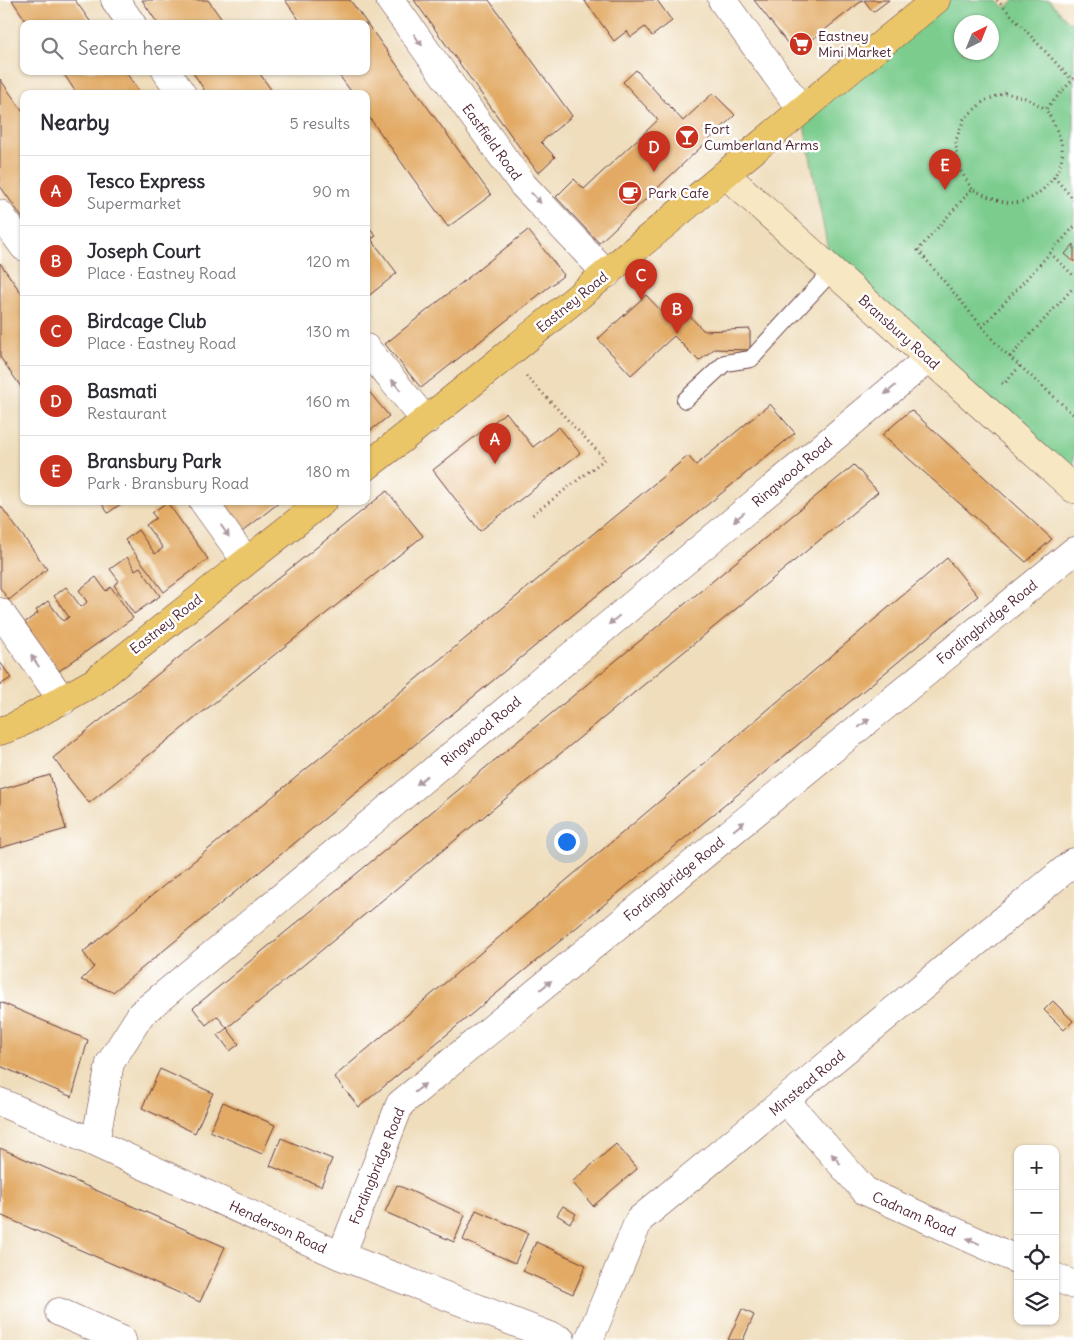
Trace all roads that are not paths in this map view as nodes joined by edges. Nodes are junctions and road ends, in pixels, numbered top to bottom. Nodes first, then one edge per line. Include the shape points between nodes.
1 (115, 0) edge
2 (390, 0) edge
3 (722, 0) edge
4 (936, 0) edge
5 (129, 20) edge
6 (169, 75) edge
7 (179, 90) edge
8 (801, 109) junction
9 (725, 174) junction
10 (0, 214) edge
11 (20, 242) edge
12 (832, 271) junction
13 (607, 274) junction
14 (370, 353) edge
15 (928, 359) junction
16 (684, 400) dead end
17 (426, 421) junction
18 (370, 464) edge
19 (1074, 489) edge
20 (206, 505) edge
21 (318, 505) edge
22 (1074, 551) edge
23 (246, 561) junction
24 (0, 612) edge
25 (63, 701) junction
26 (0, 731) edge
27 (1074, 862) edge
28 (786, 1101) junction
29 (0, 1102) edge
30 (95, 1143) junction
31 (341, 1256) junction
32 (1014, 1258) edge
33 (1059, 1278) edge
34 (1074, 1285) edge
35 (59, 1312) dead end
36 (122, 1340) edge
37 (561, 1340) edge
38 (588, 1340) edge

1 - 5 street
2 -> 13 street, Eastfield Road via 523,185
3 - 8 street
4 - 8 main road, Eastney Road
6 - 7 street
8 - 9 main road, Eastney Road
9 - 12 street, Bransbury Road
9 - 13 main road, Eastney Road
10 - 11 street
12 - 15 street, Bransbury Road
12 - 16 lane via 751,359 725,363
13 - 17 main road, Eastney Road
17 -> 14 street
15 - 19 street, Bransbury Road
15 -> 30 street, Ringwood Road via 141,1014 110,1064
17 - 18 main road, Eastney Road
20 -> 23 street
21 - 23 main road, Eastney Road
31 -> 22 street, Fordingbridge Road via 400,1104
23 - 25 main road, Eastney Road via 94,682
25 -> 24 street
25 - 26 main road, Eastney Road
27 - 28 street, Minstead Road
32 -> 28 street, Cadnam Road via 865,1191
28 - 38 street, Minstead Road via 640,1220
29 - 30 street, Henderson Road
30 - 31 street, Henderson Road
31 - 37 street, Henderson Road
33 - 34 street
35 - 36 street

